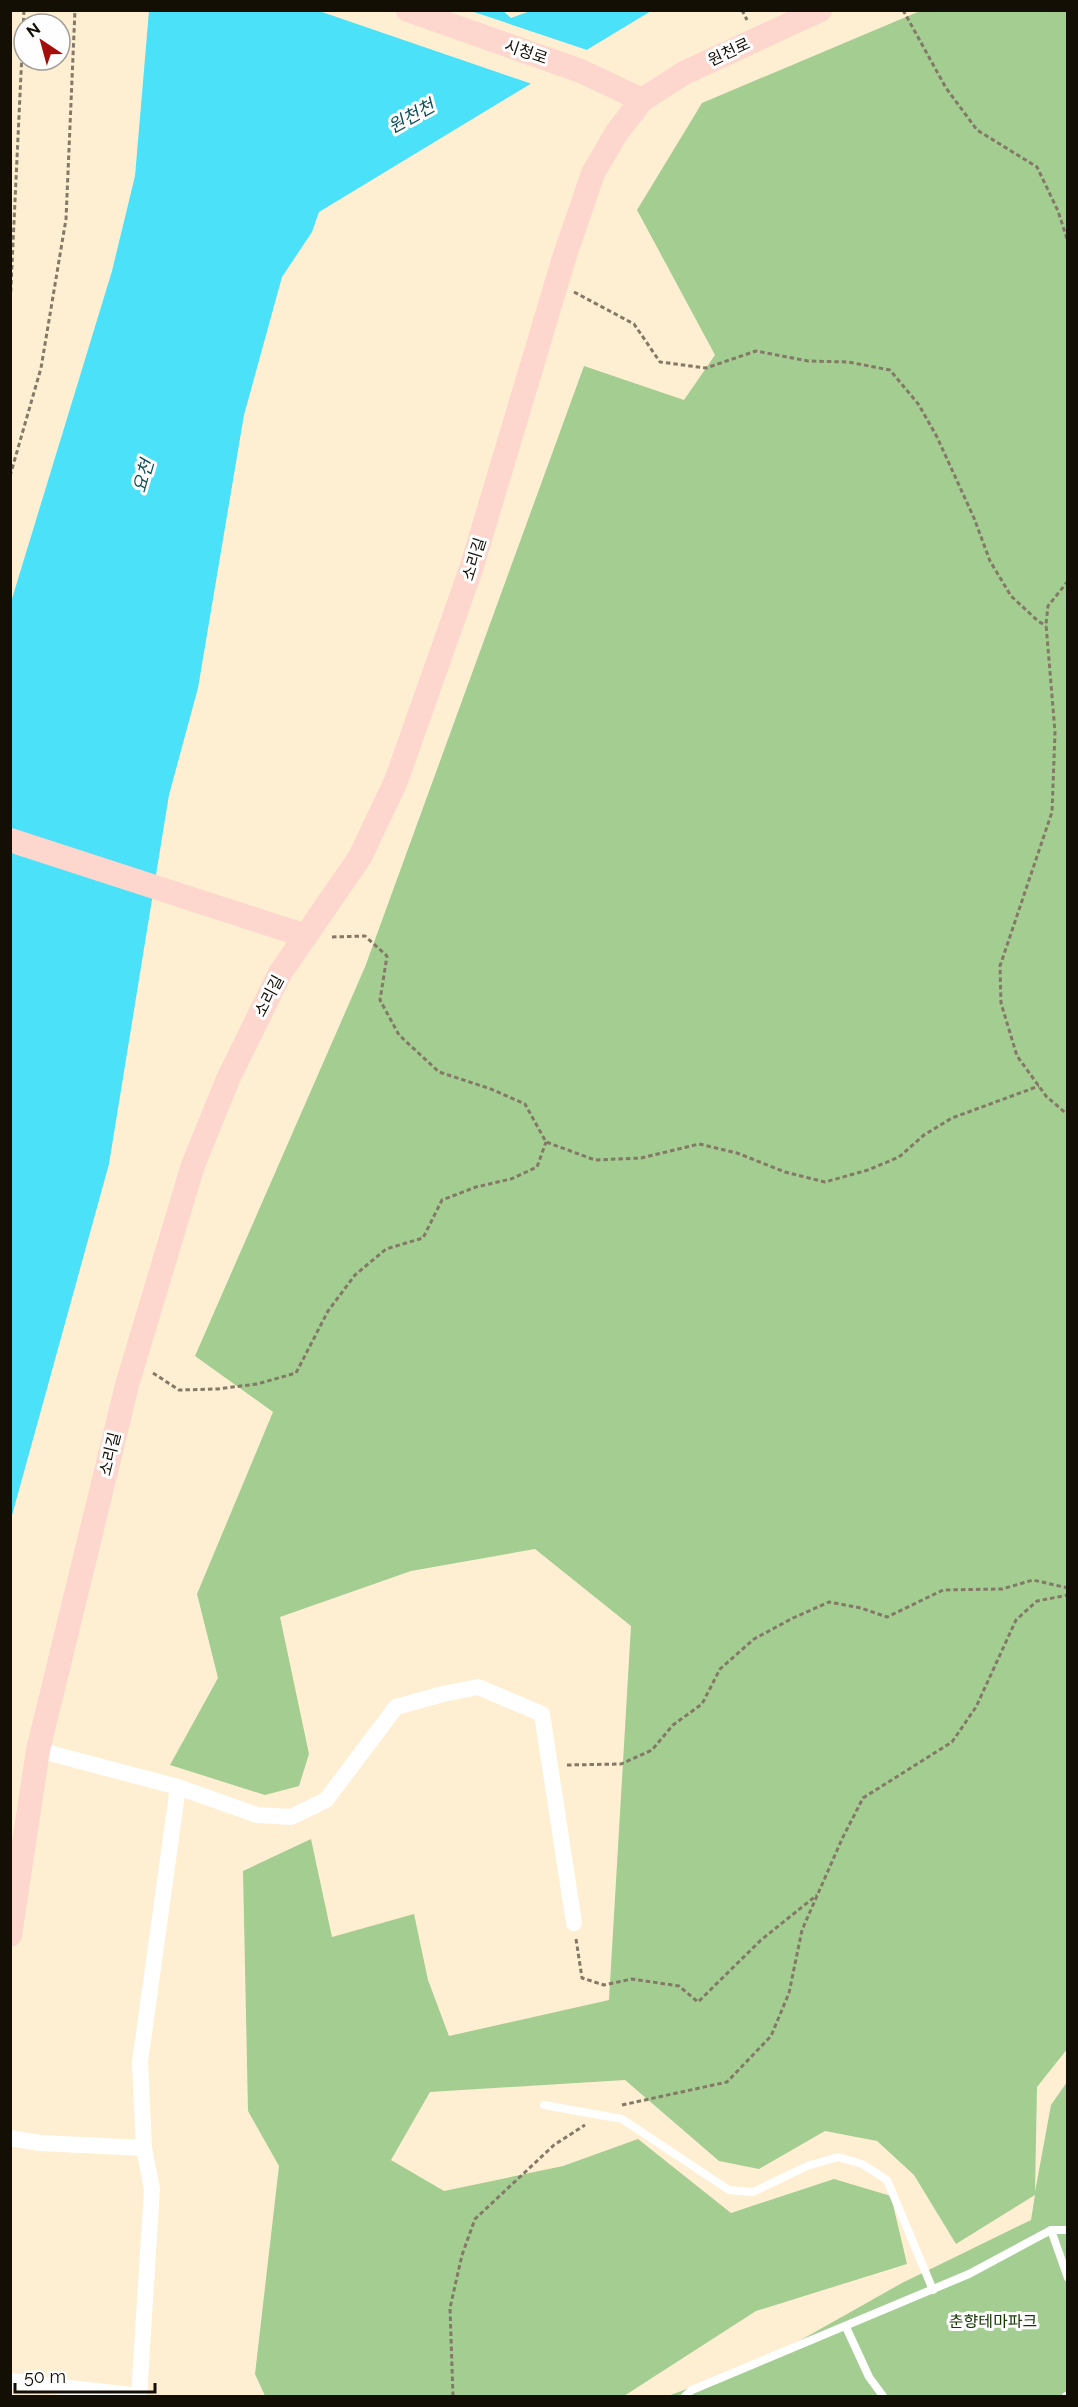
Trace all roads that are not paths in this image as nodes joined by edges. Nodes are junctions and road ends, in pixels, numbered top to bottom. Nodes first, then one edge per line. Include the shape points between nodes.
1 (408, 10) edge
2 (820, 10) edge
3 (642, 100) junction
4 (10, 840) edge
5 (306, 936) junction
6 (38, 1750) junction
7 (178, 1787) junction
8 (574, 1923) road end
9 (10, 1935) edge
10 (544, 2105) dead end
11 (10, 2138) edge
12 (144, 2148) junction
13 (1051, 2230) junction
14 (1068, 2230) edge
15 (1068, 2278) edge
16 (933, 2290) junction
17 (846, 2327) junction
18 (10, 2381) edge
19 (141, 2396) edge
20 (685, 2397) edge
21 (883, 2397) edge

1 - 3 main road, 시청로 via 581,71
2 - 3 main road, 원천로 via 684,73
3 - 5 main road, 소리길 via 593,173 471,569 396,781 360,857
4 - 5 main road
5 - 6 main road, 소리길 via 280,973 256,1020 193,1164 132,1370
6 - 7 street
6 - 9 main road, 소리길
7 - 8 street via 257,1815 291,1817 326,1800 396,1707 478,1687 542,1714
7 - 12 street via 140,2062
10 - 16 lane via 622,2119 729,2190 753,2192 807,2166 838,2157 862,2164 887,2180
11 - 12 street via 40,2144
12 - 19 street via 152,2189
13 - 14 lane
13 - 15 lane
13 - 16 lane
16 - 17 lane
17 - 20 lane via 692,2390
17 - 21 lane via 869,2377
18 - 19 street

